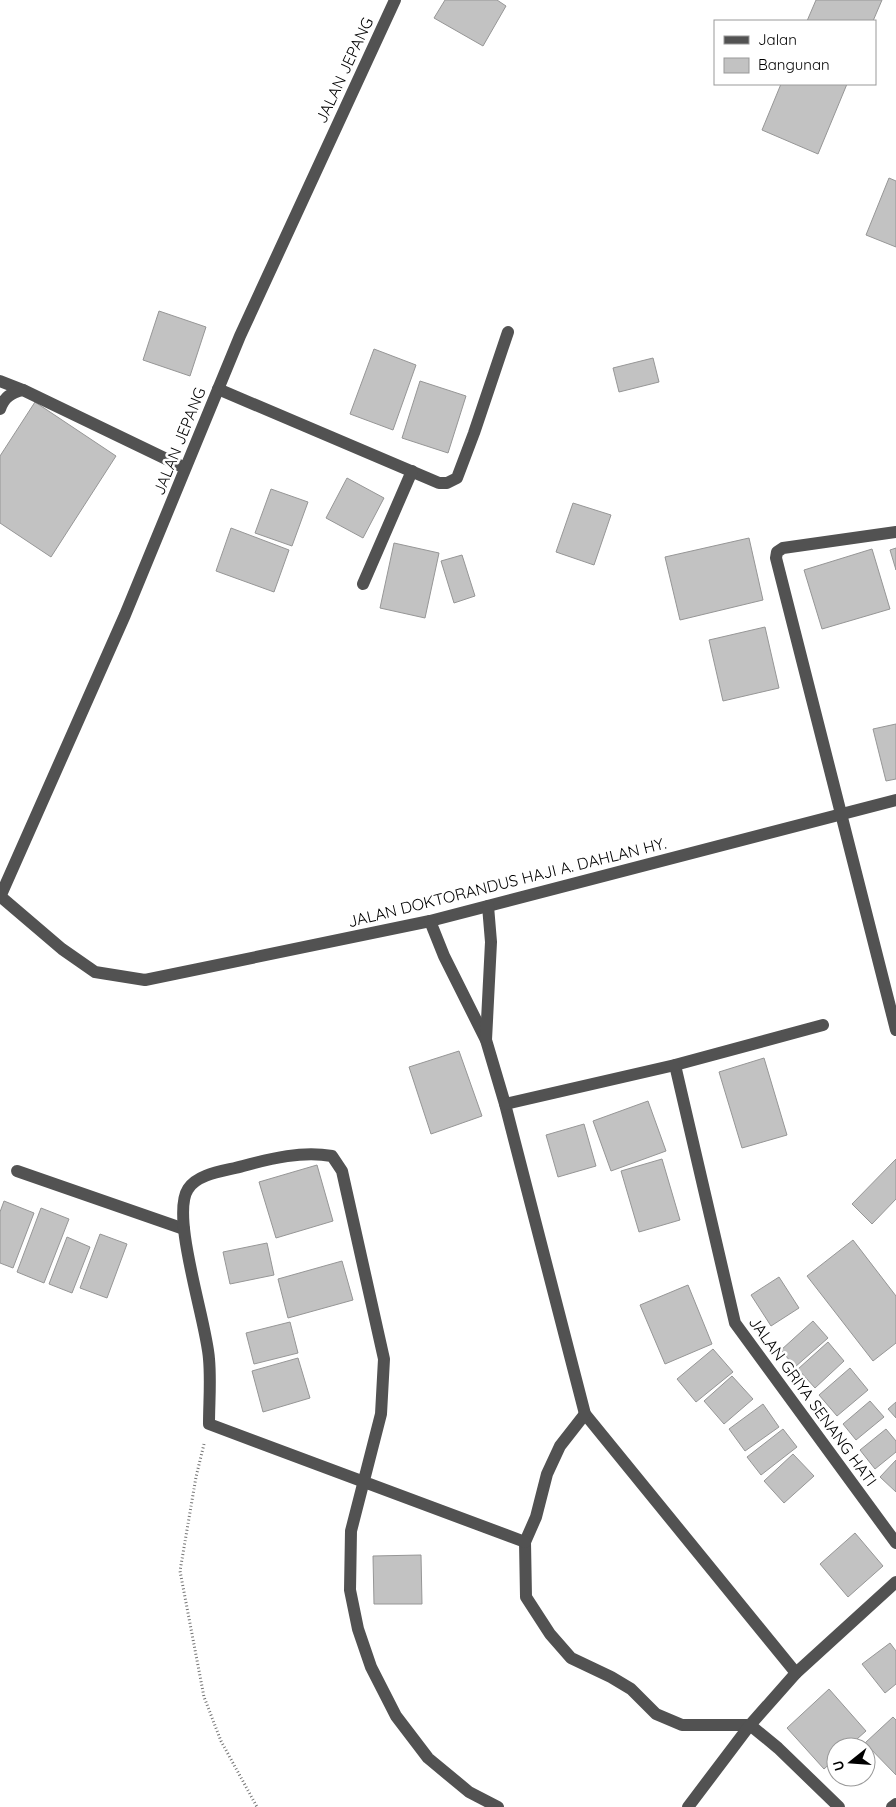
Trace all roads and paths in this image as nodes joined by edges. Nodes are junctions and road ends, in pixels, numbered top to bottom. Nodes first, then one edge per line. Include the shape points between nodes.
1 (395, 0) edge
2 (508, 332) dead end
3 (0, 381) edge
4 (218, 389) junction
5 (23, 390) junction
6 (0, 409) edge
7 (185, 468) junction
8 (412, 471) junction
9 (896, 532) edge
10 (363, 584) dead end
11 (896, 800) edge
12 (841, 814) junction
13 (0, 897) edge
14 (488, 906) junction
15 (430, 921) junction
16 (823, 1025) dead end
17 (896, 1030) edge
18 (486, 1040) junction
19 (675, 1064) junction
20 (505, 1104) junction
21 (17, 1172) dead end
22 (184, 1229) junction
23 (585, 1414) junction
24 (209, 1424) junction
25 (366, 1481) junction
26 (525, 1542) junction
27 (896, 1543) edge
28 (896, 1582) edge
29 (796, 1673) junction
30 (750, 1725) junction
31 (896, 1804) edge
32 (257, 1807) edge
33 (498, 1807) edge
34 (688, 1807) edge
35 (839, 1807) edge
36 (892, 1807) edge

1 - 4 street, JALAN JEPANG
2 - 8 street via 457,478 438,483
3 - 5 street
4 - 7 street, JALAN JEPANG
4 - 8 street
5 - 6 street via 12,392 3,400
5 - 7 street
7 - 13 street, JALAN JEPANG via 125,615
8 - 10 street
9 - 12 street via 783,548 777,552 779,572 812,690
11 - 12 street, JALAN DOKTORANDUS HAJI A. DAHLAN HY.
12 - 14 street, JALAN DOKTORANDUS HAJI A. DAHLAN HY.
12 - 17 street
13 - 15 street, JALAN DOKTORANDUS HAJI A. DAHLAN HY. via 95,972 145,980
14 - 15 street, JALAN DOKTORANDUS HAJI A. DAHLAN HY.
14 - 18 street via 491,942
15 - 18 street
16 - 19 street
18 - 20 street
19 - 20 street
19 - 27 street, JALAN GRIYA SENANG HATI via 735,1324
20 - 23 street
21 - 22 street
22 - 24 street via 209,1359
22 - 25 street via 183,1200 188,1187 203,1177 264,1160 313,1153 332,1156 342,1171 348,1192 384,1359 381,1414
23 - 26 street via 560,1446 547,1474
23 - 29 street
24 - 25 street
24 - 32 path via 180,1570 204,1697 221,1741
25 - 26 street
25 - 33 street via 351,1532 350,1590 358,1629 371,1667 396,1716 428,1758 469,1792
26 - 30 street via 526,1597 570,1658 611,1676 631,1689 656,1714 682,1725
28 - 29 street
29 - 30 street
30 - 34 street
30 - 35 street
31 - 36 street

